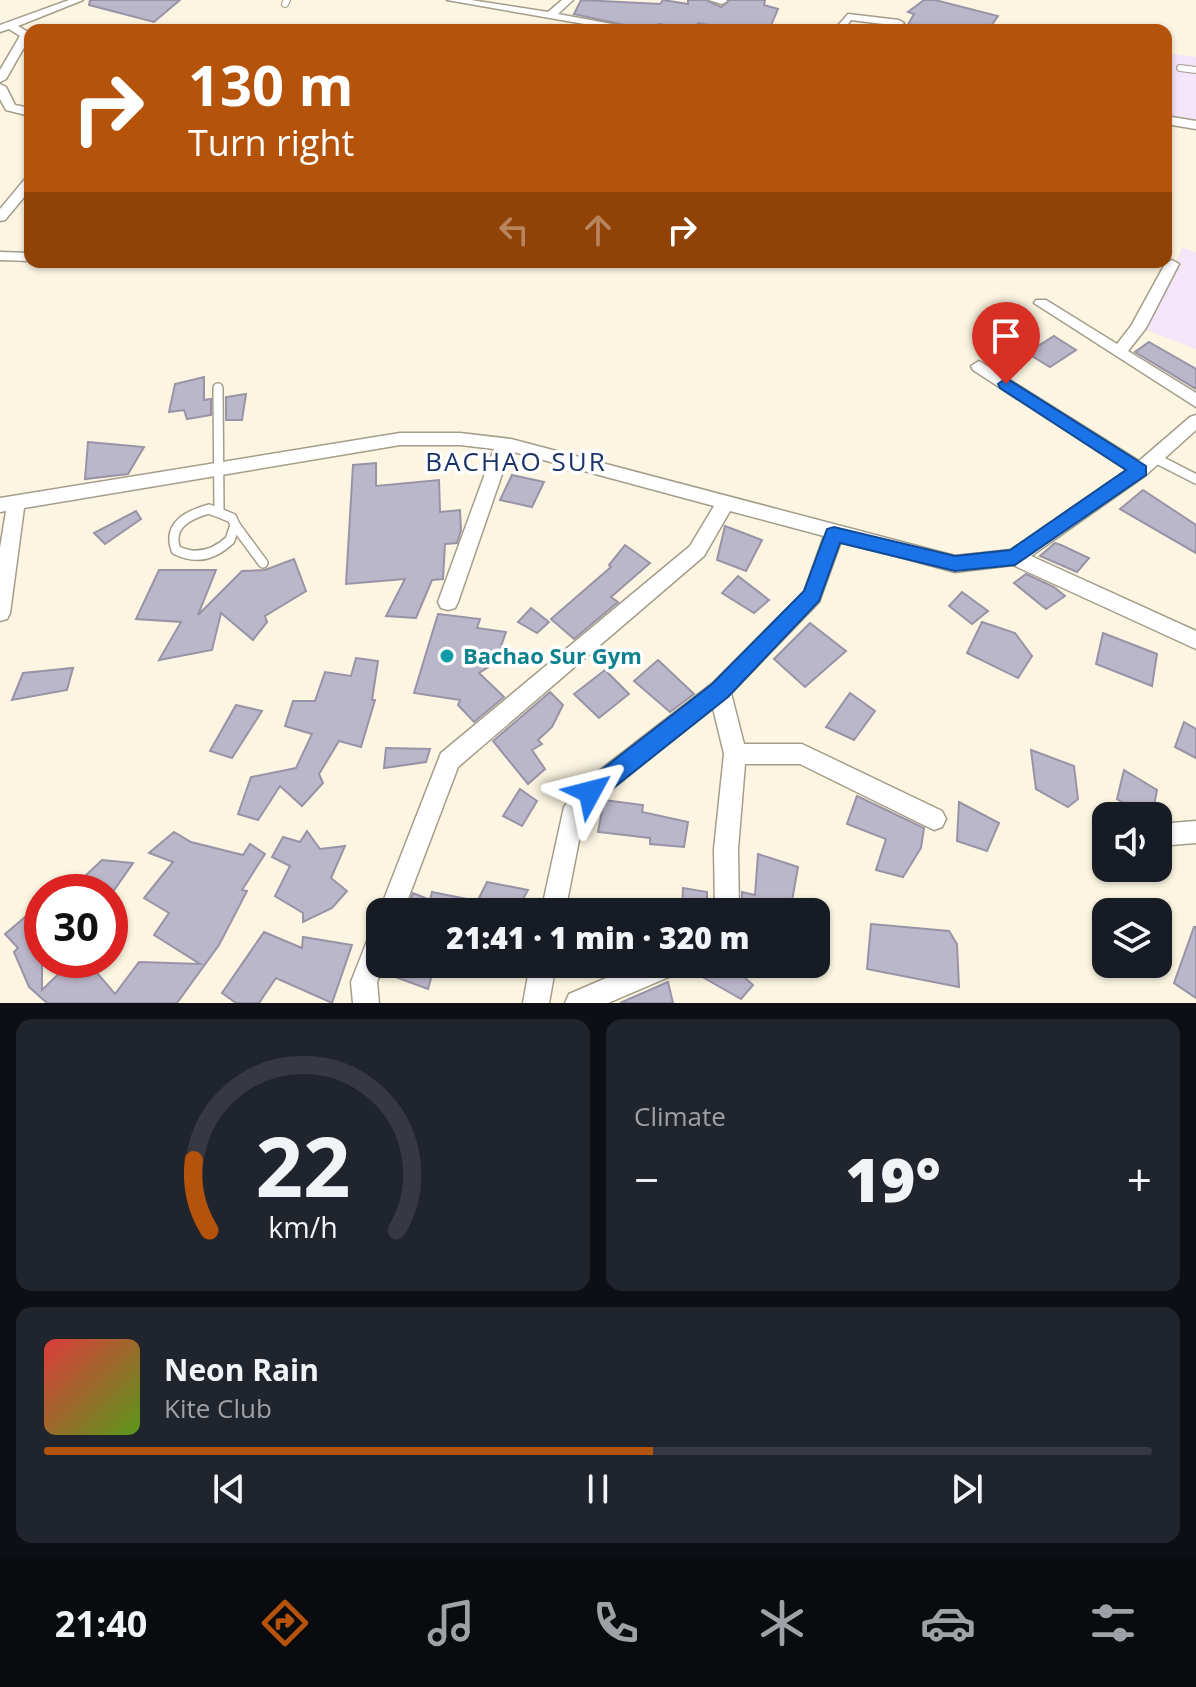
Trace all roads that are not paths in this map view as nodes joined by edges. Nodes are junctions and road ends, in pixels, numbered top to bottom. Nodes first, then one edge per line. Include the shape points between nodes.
1 (78, 0) edge
2 (452, 0) edge
3 (568, 0) edge
4 (552, 17) junction
5 (899, 23) dead end
6 (548, 24) edge
7 (575, 24) edge
8 (843, 24) edge
9 (4, 27) edge
10 (24, 34) edge
11 (24, 38) edge
12 (1180, 68) dead end
13 (1196, 70) edge
14 (0, 79) edge
15 (0, 87) edge
16 (24, 111) edge
17 (1172, 121) edge
18 (1196, 125) edge
19 (24, 189) edge
20 (0, 217) edge
21 (0, 256) edge
22 (24, 257) edge
23 (1170, 268) edge
24 (1041, 303) dead end
25 (1119, 352) junction
26 (979, 366) dead end
27 (218, 388) dead end
28 (1196, 401) edge
29 (1196, 421) edge
30 (504, 444) junction
31 (1155, 458) junction
32 (218, 470) junction
33 (1140, 470) junction
34 (1196, 479) edge
35 (8, 504) edge
36 (725, 504) junction
37 (219, 510) junction
38 (235, 525) junction
39 (834, 534) junction
40 (1015, 557) junction
41 (263, 563) dead end
42 (448, 602) dead end
43 (0, 613) edge
44 (1196, 640) edge
45 (720, 690) junction
46 (735, 754) junction
47 (934, 819) dead end
48 (1196, 832) edge
49 (1172, 834) edge
50 (396, 898) edge
51 (556, 898) edge
52 (727, 898) edge
53 (366, 977) edge
54 (540, 978) edge
55 (636, 978) edge
56 (366, 1003) edge
57 (536, 1003) edge
58 (578, 1003) edge

1 - 9 street
2 - 4 street
3 - 4 street
4 - 6 street
4 - 7 street
5 - 8 street via 848,17
9 - 10 street
11 - 14 street
12 - 13 lane
15 - 16 street via 10,108
17 - 18 street
19 - 20 street
21 - 22 street
23 - 25 street
24 - 25 street
25 - 28 street
26 - 33 street
27 - 32 lane
29 - 31 street
30 - 32 street via 400,439
30 - 36 street
30 - 42 street
31 - 33 street
31 - 34 lane
32 - 35 street
32 - 37 lane
33 - 40 street
35 - 43 street
36 - 39 street
36 - 50 street via 697,551 449,760
37 - 38 lane
37 - 38 lane via 182,520 172,536 176,550 192,556 214,553 230,540
38 - 41 lane
39 - 40 street via 955,564
39 - 45 street via 812,596
40 - 44 street
45 - 46 street
45 - 51 street via 590,792 572,815
46 - 47 street via 802,754
46 - 52 street
48 - 49 street
53 - 56 street
54 - 57 street
55 - 58 street

